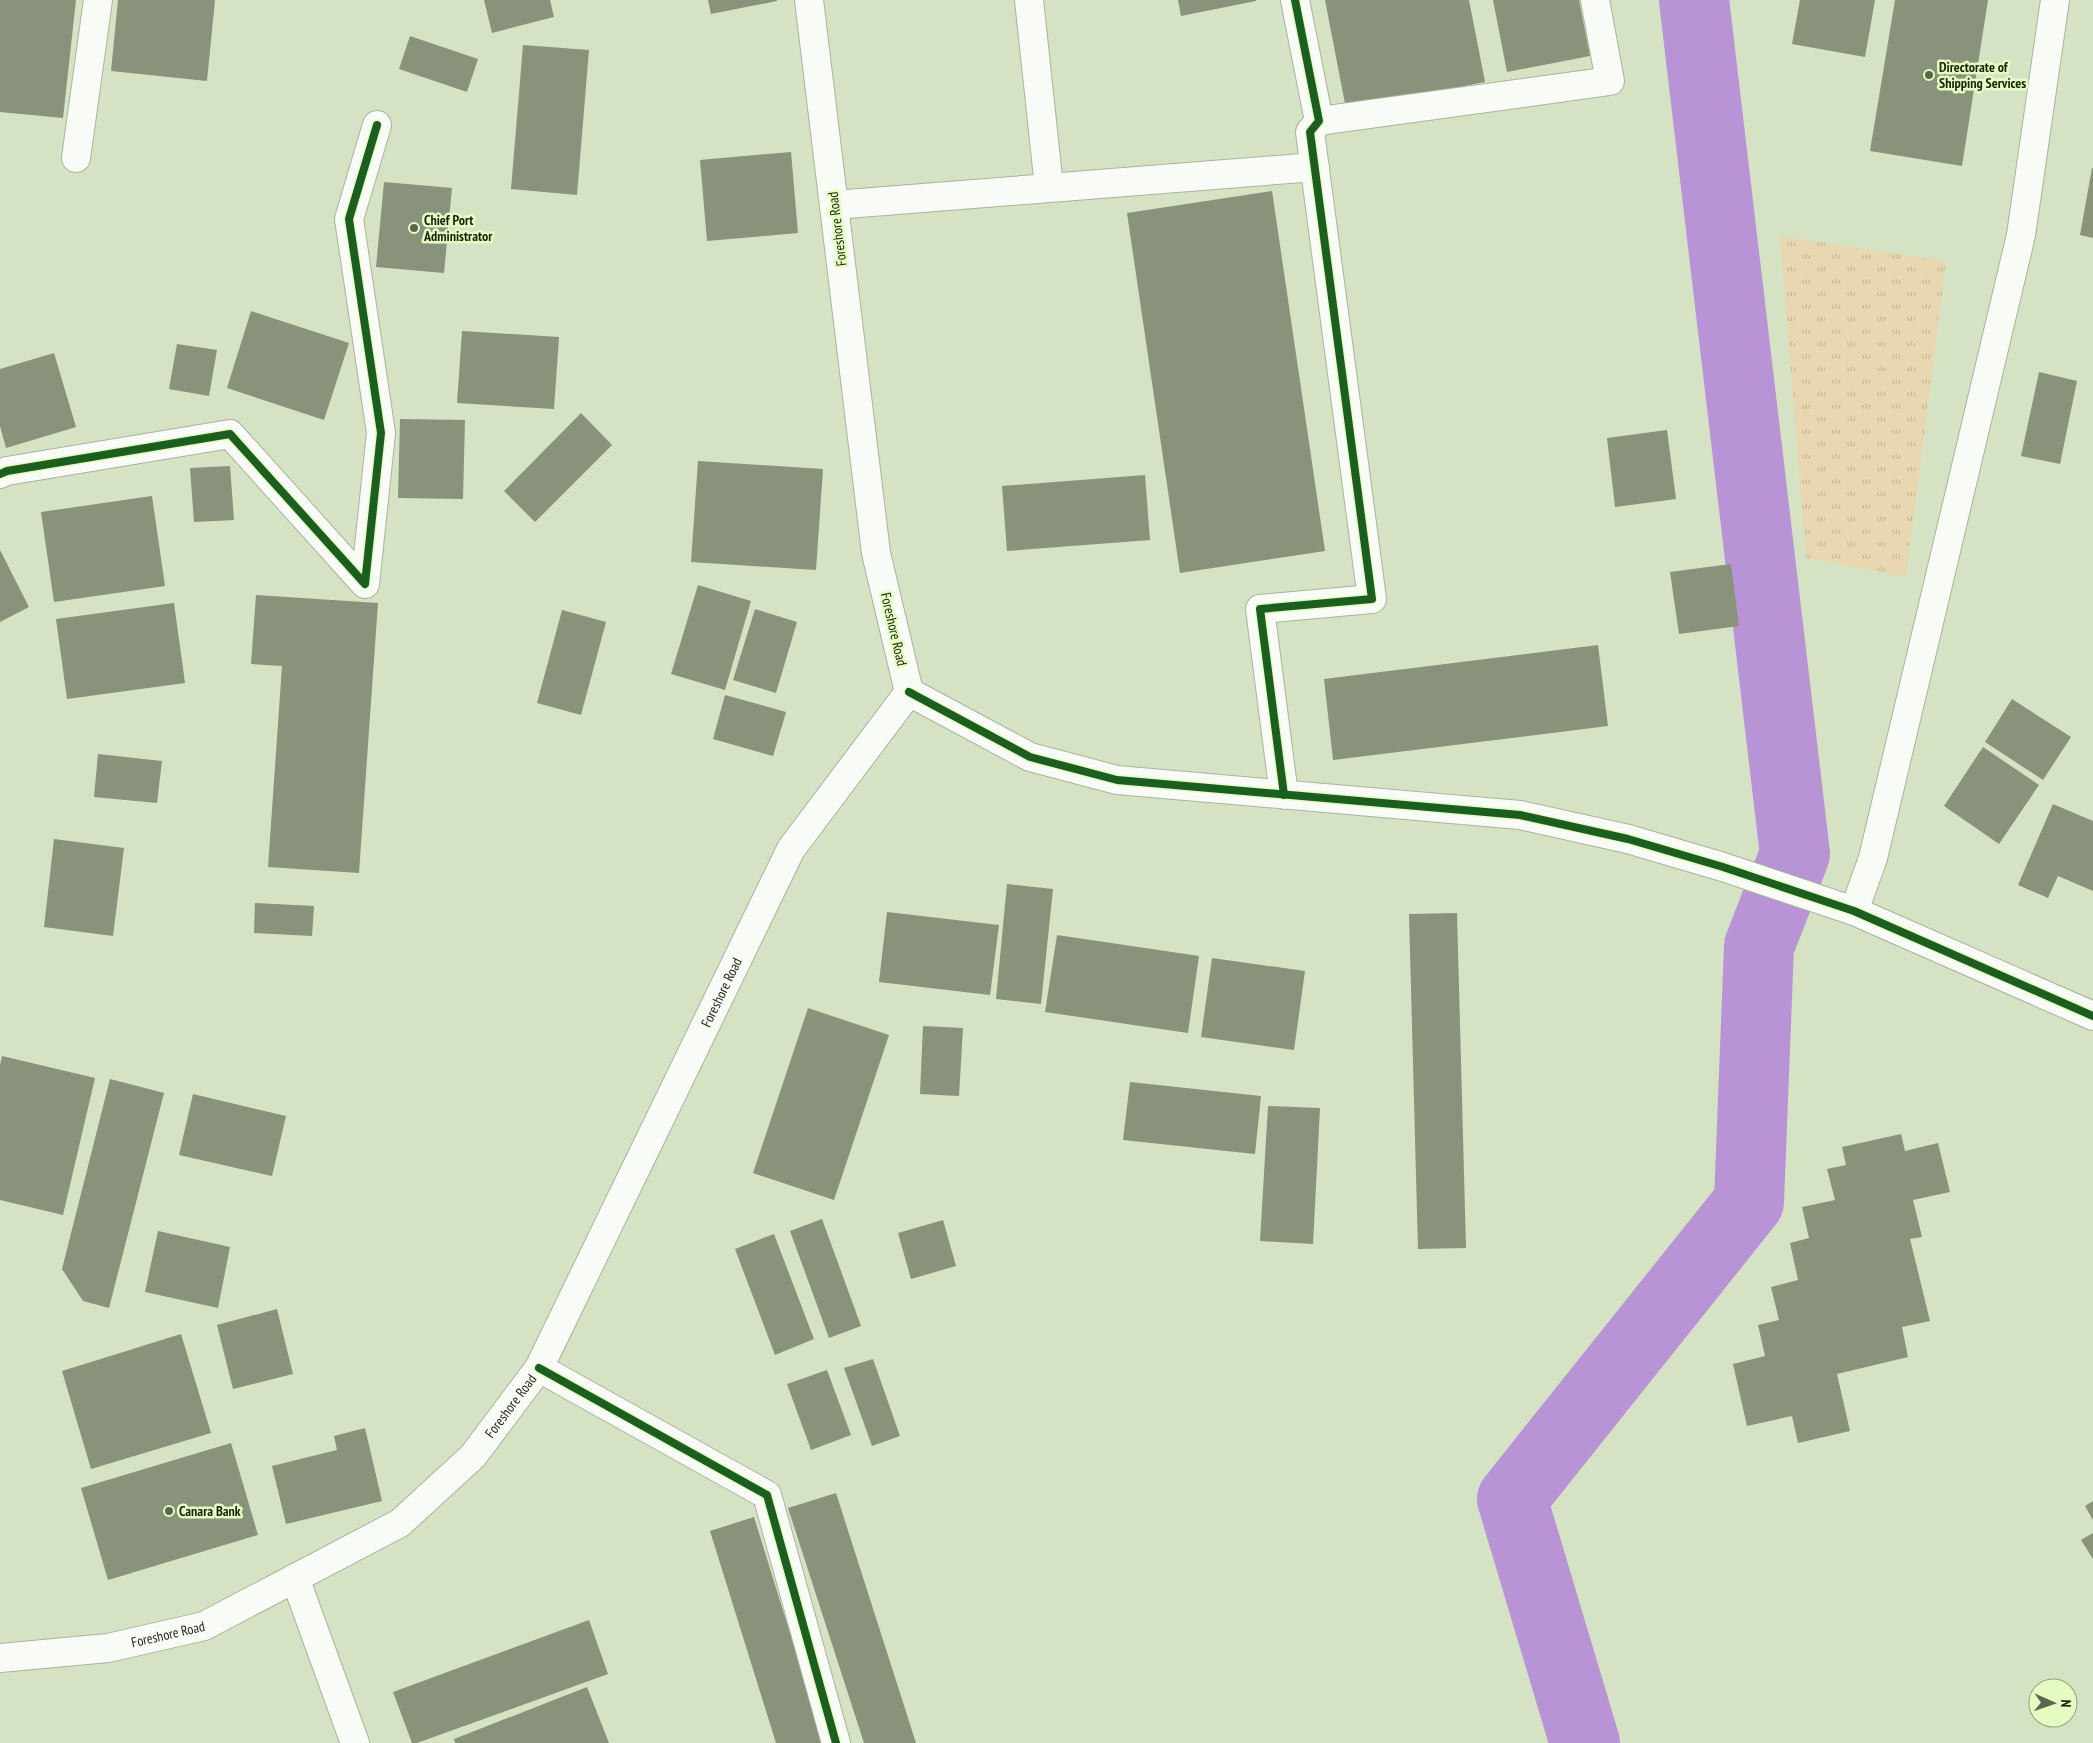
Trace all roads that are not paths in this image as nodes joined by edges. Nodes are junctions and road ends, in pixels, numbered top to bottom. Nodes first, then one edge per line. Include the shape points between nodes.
1 (98, 0) edge
2 (809, 0) edge
3 (1029, 0) edge
4 (1295, 0) edge
5 (1595, 0) edge
6 (2055, 0) edge
7 (1319, 121) junction
8 (377, 125) dead end
9 (76, 158) dead end
10 (1315, 166) junction
11 (1048, 187) junction
12 (834, 205) junction
13 (0, 474) edge
14 (909, 692) junction
15 (1284, 795) junction
16 (1854, 911) junction
17 (2093, 1016) edge
18 (539, 1368) junction
19 (295, 1578) junction
20 (0, 1658) edge
21 (355, 1743) edge
22 (836, 1743) edge

1 - 9 street
2 - 12 street, Foreshore Road
3 - 11 street
4 - 7 street
5 - 7 street via 1610,81
6 - 16 street via 2021,235 1872,858
7 - 10 street via 1310,132
8 - 13 street via 349,218 381,433 365,584 230,434
10 - 11 street
10 - 15 street via 1372,599 1260,609
11 - 12 street
12 - 14 street, Foreshore Road via 876,553
14 - 15 street via 1030,757 1117,780
14 - 18 street, Foreshore Road via 791,849
15 - 16 street via 1520,815 1628,839
16 - 17 street
18 - 19 street, Foreshore Road via 474,1456 400,1523
18 - 22 street via 767,1495
19 - 20 street, Foreshore Road via 204,1626 108,1648
19 - 21 street

